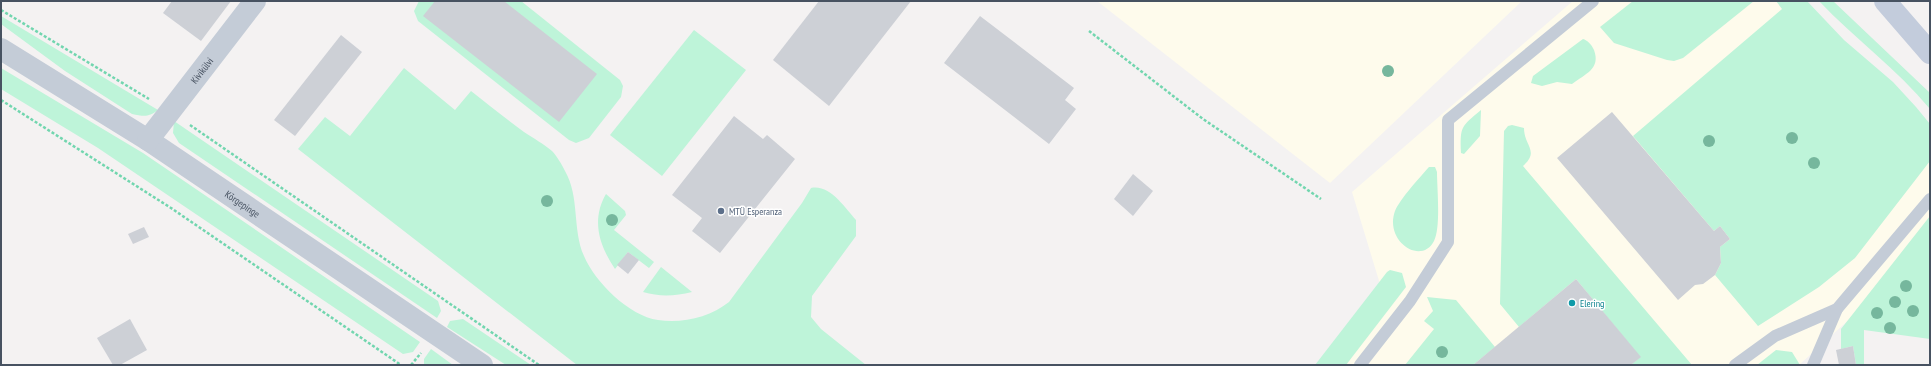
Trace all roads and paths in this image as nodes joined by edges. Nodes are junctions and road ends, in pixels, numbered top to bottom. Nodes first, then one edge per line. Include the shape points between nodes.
1 (255, 1) edge
2 (1593, 1) edge
3 (1884, 1) edge
4 (1, 10) edge
5 (1089, 31) dead end
6 (1, 48) edge
7 (1930, 53) edge
8 (1, 100) edge
9 (170, 111) junction
10 (148, 140) junction
11 (1321, 199) dead end
12 (1930, 199) edge
13 (1837, 309) junction
14 (422, 351) dead end
15 (400, 365) edge
16 (411, 365) edge
17 (482, 365) edge
18 (539, 365) edge
19 (1360, 365) edge
20 (1735, 365) edge
21 (1813, 365) edge

1 - 9 street, Kivikülvi
2 - 19 lane via 1448,120 1448,242 1410,301
3 - 7 main road
4 - 9 path
5 - 11 path via 1203,119
6 - 10 street, Kõrgepinge
8 - 15 path via 171,208
9 - 10 street, Kivikülvi
9 - 18 path
10 - 17 street, Kõrgepinge
12 - 13 lane
13 - 20 lane via 1775,336
13 - 21 lane
14 - 16 path

